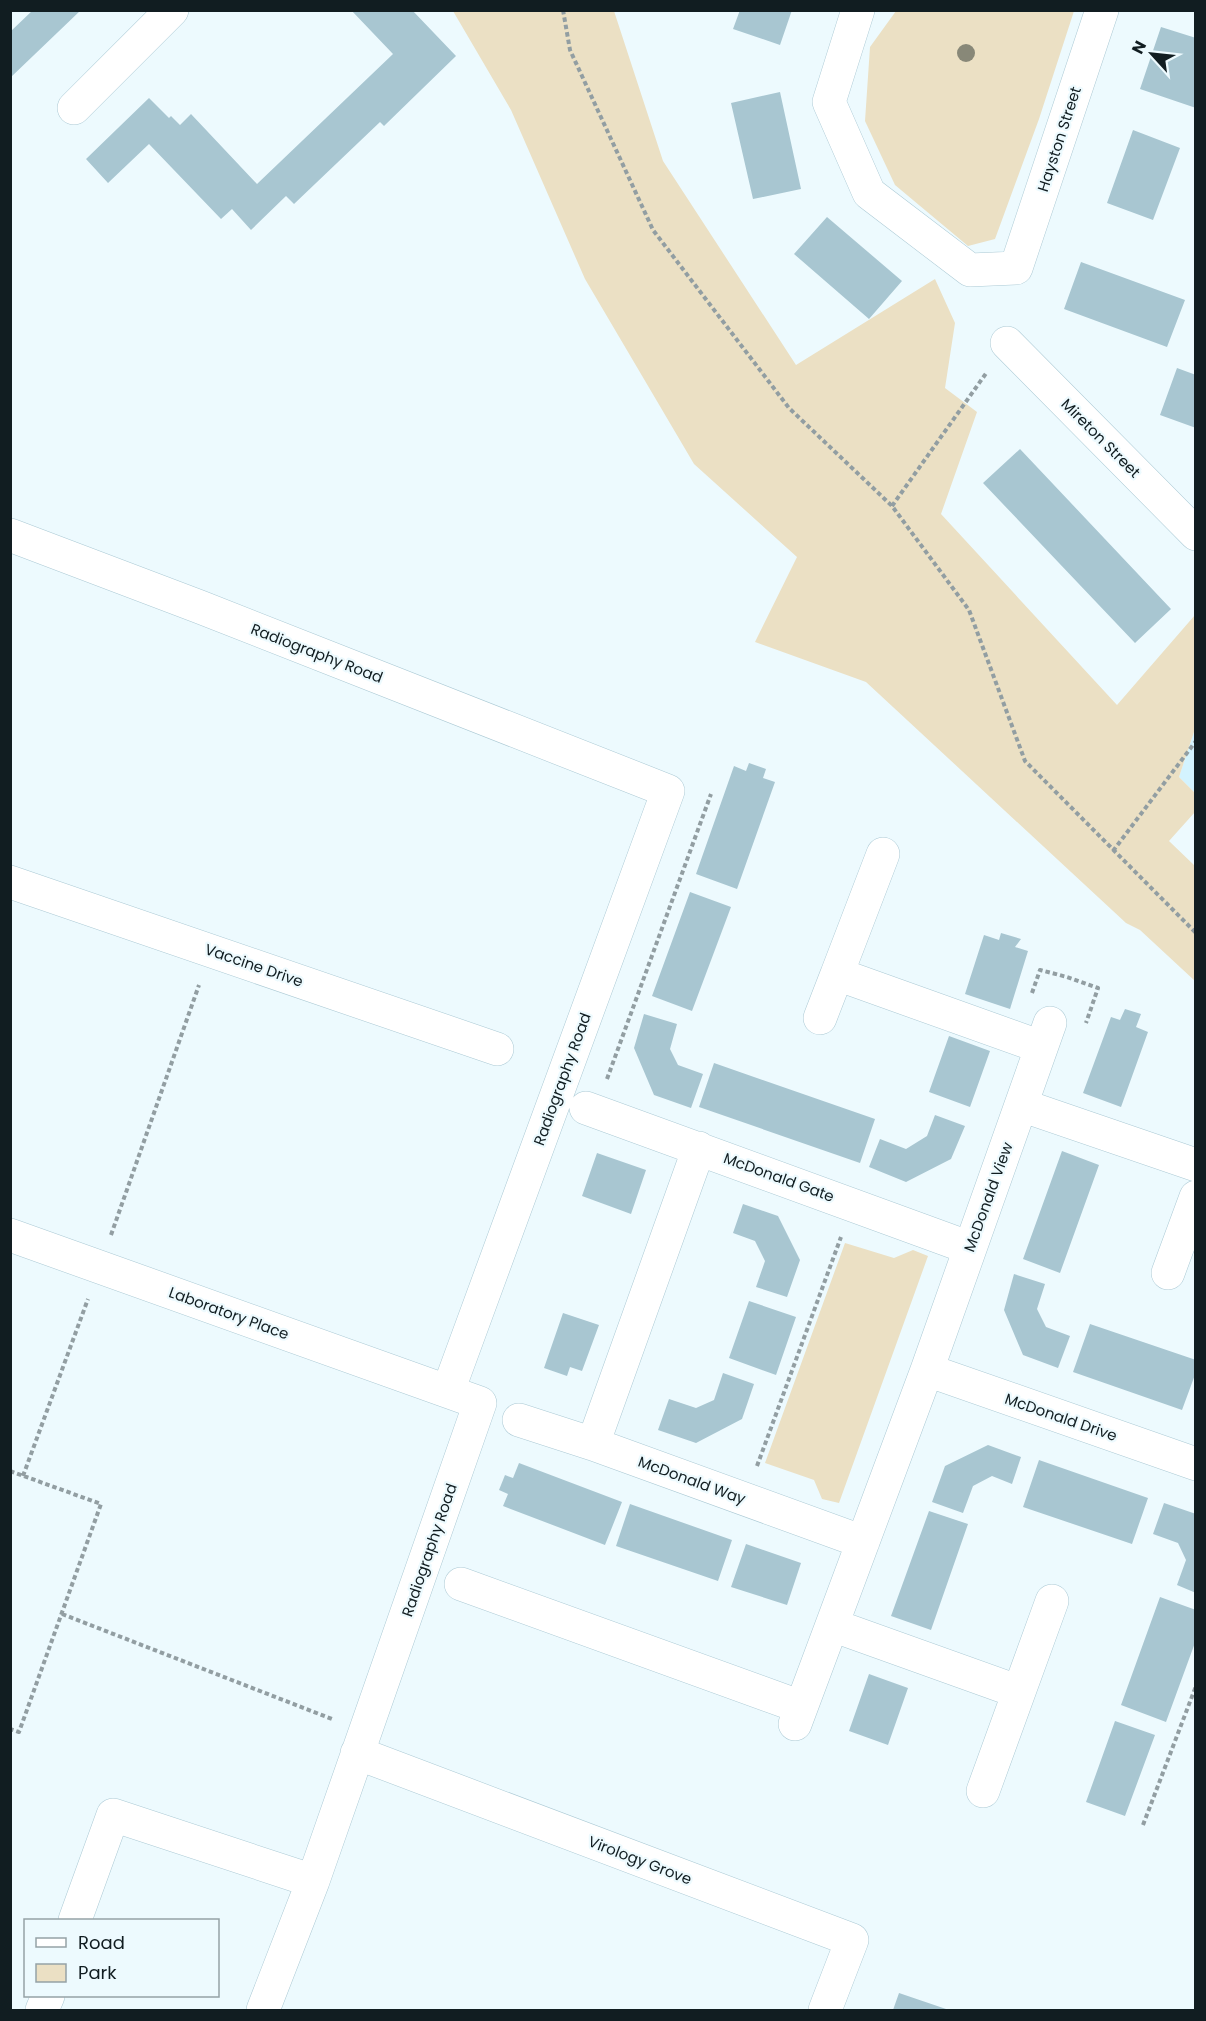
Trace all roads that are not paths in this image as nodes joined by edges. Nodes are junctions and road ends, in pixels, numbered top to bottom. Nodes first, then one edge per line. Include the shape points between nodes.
1 (172, 10) edge
2 (858, 10) edge
3 (1102, 10) edge
4 (74, 108) dead end
5 (1007, 343) road end
6 (1196, 534) edge
7 (10, 535) edge
8 (883, 854) dead end
9 (10, 882) edge
10 (837, 974) junction
11 (820, 1018) dead end
12 (497, 1049) dead end
13 (1021, 1105) junction
14 (586, 1108) dead end
15 (699, 1148) junction
16 (1196, 1165) edge
17 (1196, 1197) edge
18 (10, 1235) edge
19 (970, 1248) junction
20 (1168, 1272) dead end
21 (927, 1370) junction
22 (448, 1392) junction
23 (519, 1420) dead end
24 (593, 1444) junction
25 (1196, 1464) edge
26 (863, 1542) junction
27 (461, 1584) dead end
28 (1052, 1601) dead end
29 (832, 1625) junction
30 (1018, 1692) junction
31 (361, 1742) junction
32 (983, 1791) dead end
33 (313, 1881) junction
34 (75, 1919) edge
35 (263, 2010) edge
36 (825, 2010) edge

1 - 4 street
2 - 3 street, Hayston Street via 830,102 869,194 970,270 1016,268
5 - 6 street, Mireton Street
7 - 22 street, Radiography Road via 668,791
8 - 10 street
9 - 12 street, Vaccine Drive
10 - 11 street
10 - 13 street, McDonald View via 1036,1036
13 - 16 street
13 - 19 street, McDonald View
14 - 15 street, McDonald Gate
15 - 19 street, McDonald Gate
15 - 24 street
17 - 20 street
18 - 22 street, Laboratory Place
19 - 21 street, McDonald View
21 - 25 street, McDonald Drive
21 - 26 street
22 - 31 street, Radiography Road via 480,1403
23 - 24 street, McDonald Way
24 - 26 street, McDonald Way
26 - 29 street
27 - 29 street via 798,1716
28 - 30 street
29 - 30 street
30 - 32 street
31 - 33 street, Radiography Road
31 - 36 street, Virology Grove via 852,1940
33 - 34 street via 113,1815
33 - 35 street, Radiography Road

